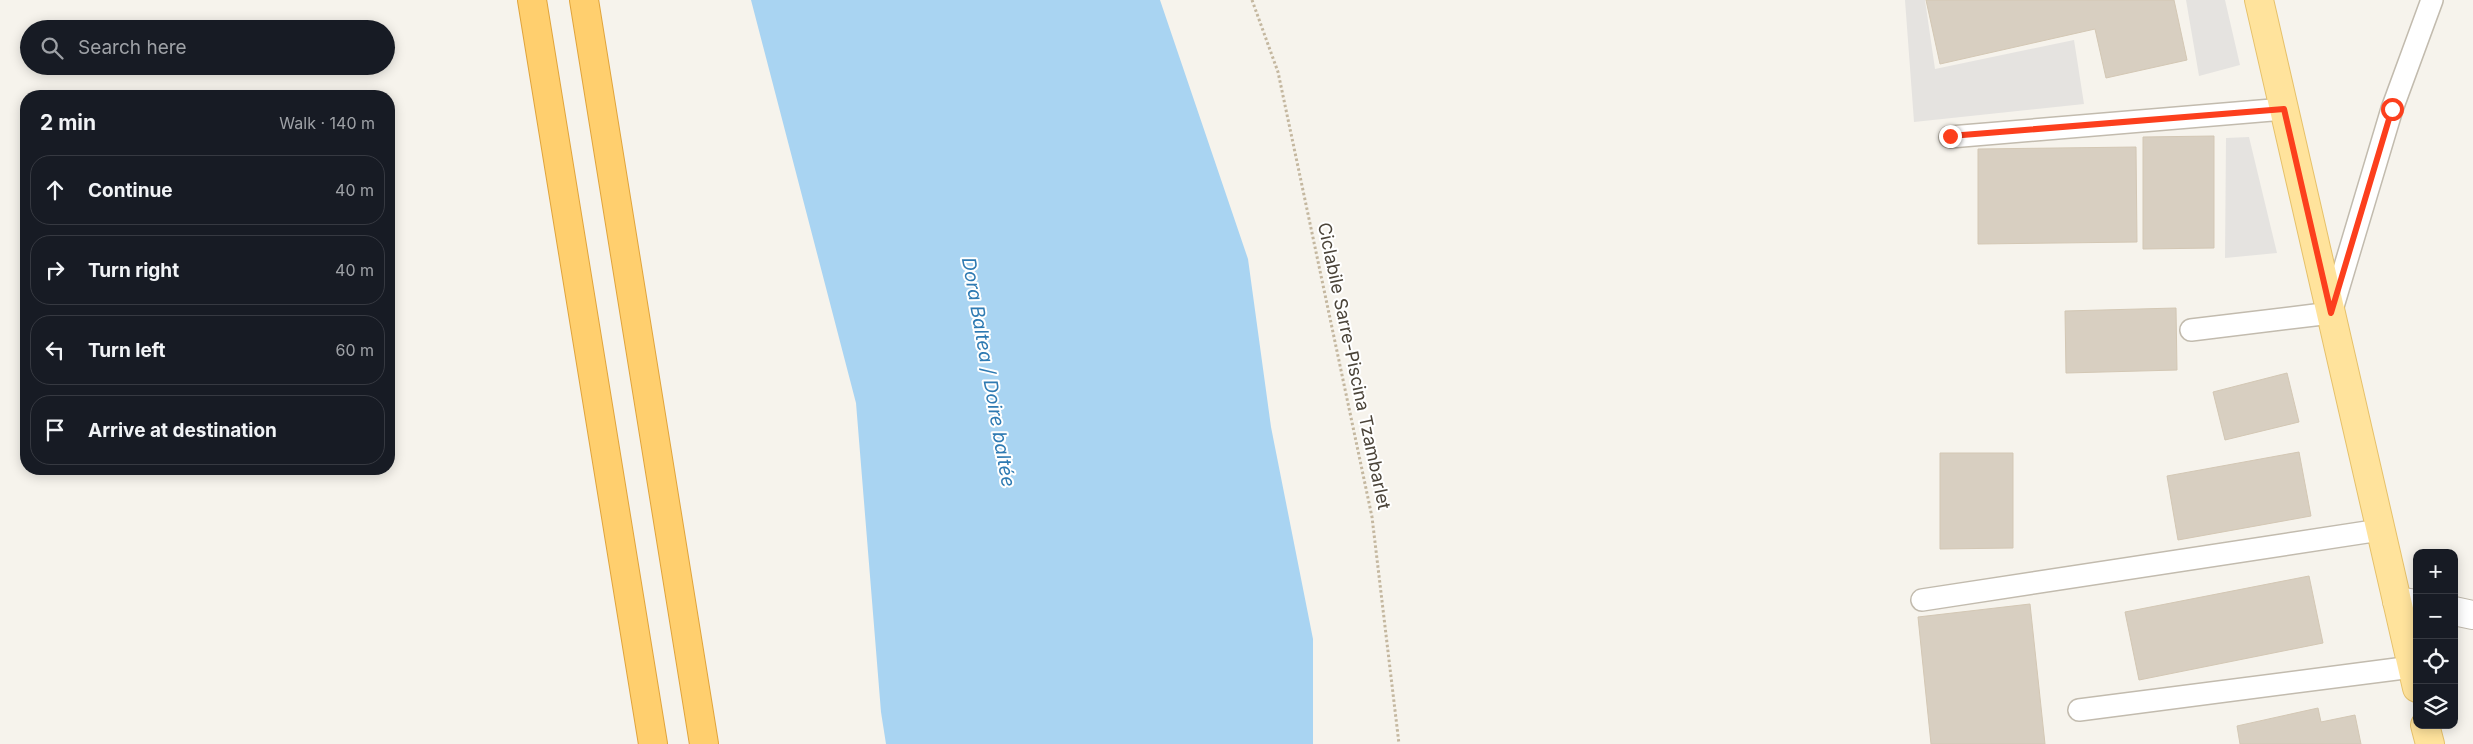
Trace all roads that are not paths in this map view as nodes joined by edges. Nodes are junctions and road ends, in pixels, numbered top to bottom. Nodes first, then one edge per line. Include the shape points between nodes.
1 (532, 0) edge
2 (584, 0) edge
3 (2259, 0) edge
4 (2432, 0) edge
5 (2284, 109) junction
6 (1950, 136) dead end
7 (2331, 313) junction
8 (2191, 330) dead end
9 (2380, 530) junction
10 (1922, 600) dead end
11 (2407, 602) edge
12 (2458, 612) edge
13 (2473, 615) edge
14 (2413, 667) edge
15 (2413, 678) edge
16 (2079, 710) dead end
17 (2426, 729) edge
18 (653, 744) edge
19 (704, 744) edge
20 (2430, 744) edge

1 - 18 highway
2 - 19 highway
3 - 5 main road
4 - 7 lane via 2392,109
5 - 6 lane
5 - 7 main road
7 - 8 lane
7 - 9 main road
9 - 10 lane
9 - 11 main road
11 - 14 main road
12 - 13 street
15 - 16 lane
17 - 20 main road

